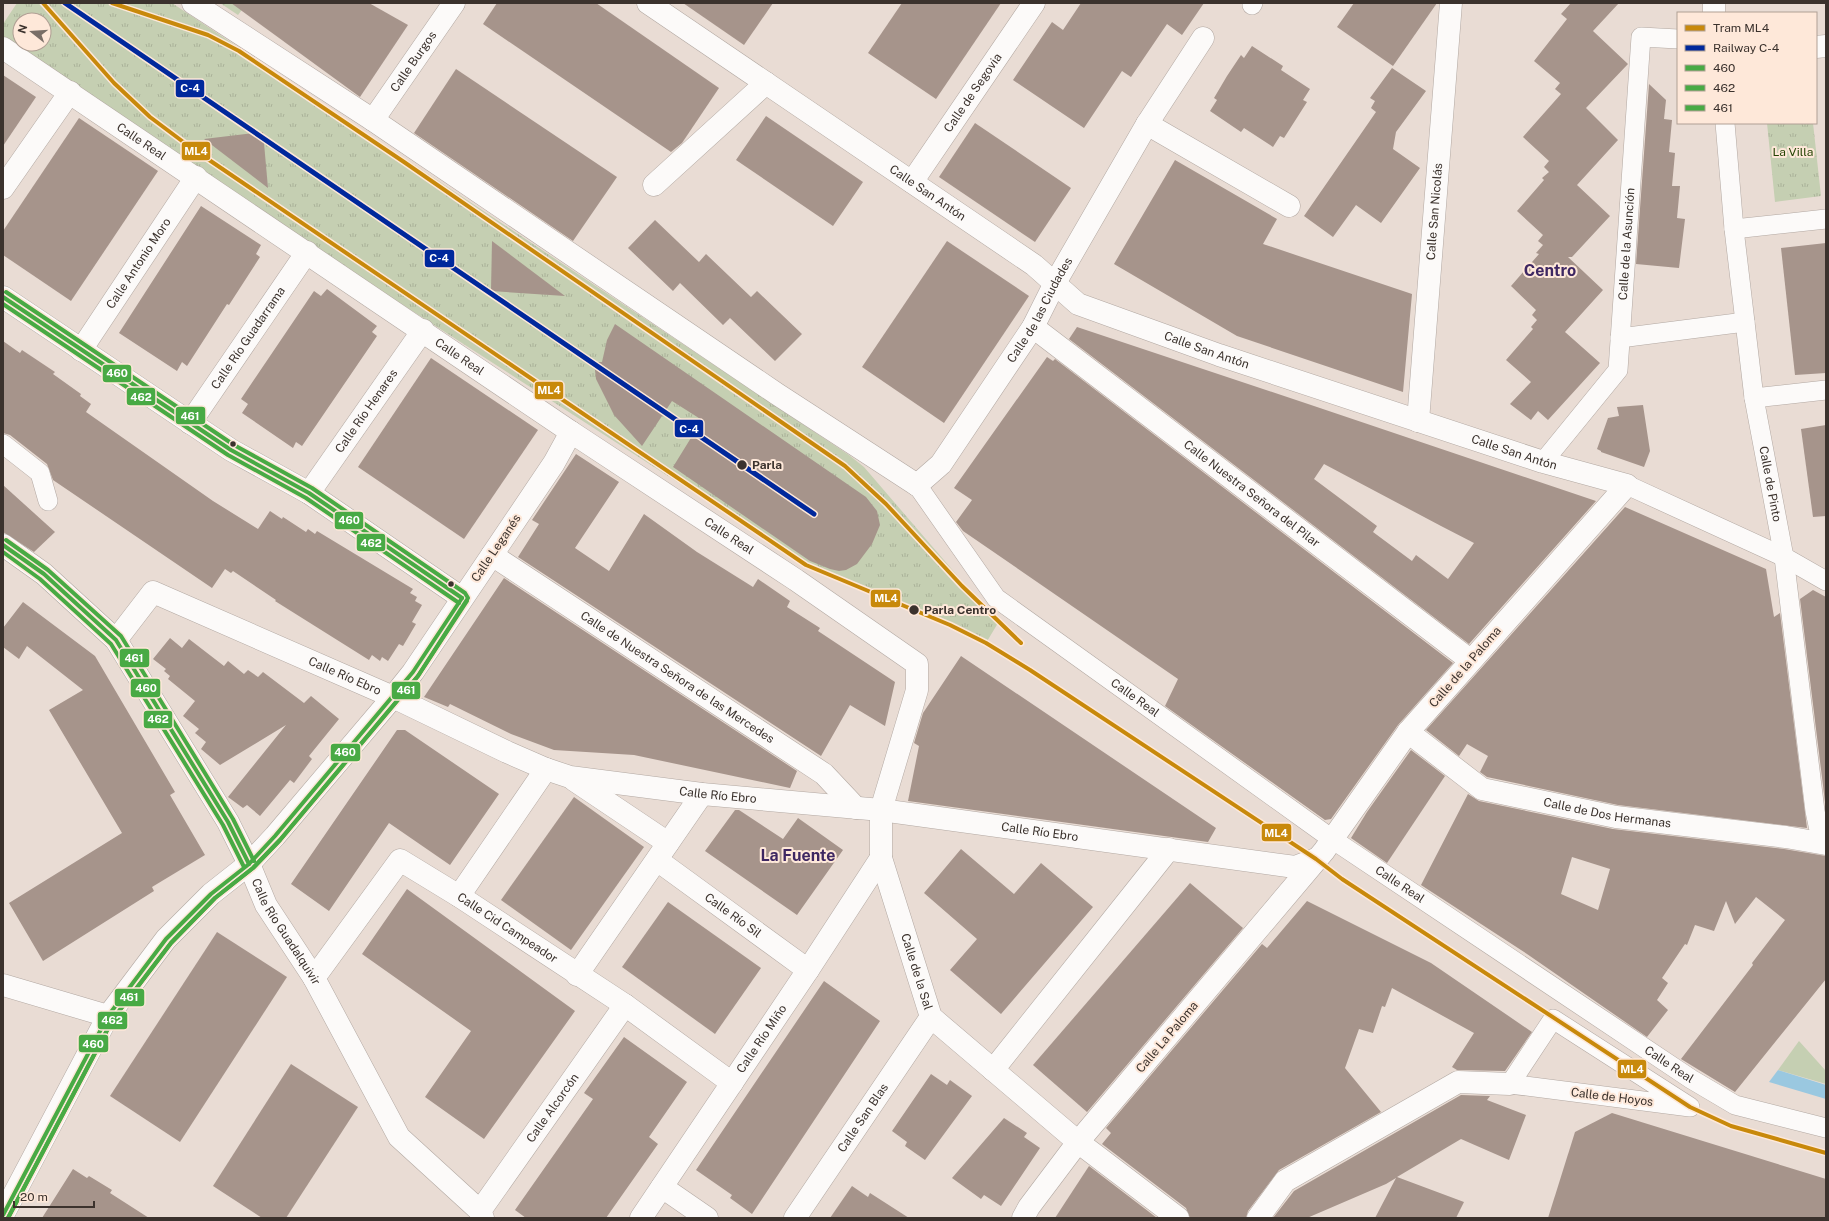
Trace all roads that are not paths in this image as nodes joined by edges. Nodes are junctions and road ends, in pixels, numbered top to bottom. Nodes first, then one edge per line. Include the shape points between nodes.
1 (193, 3) edge
2 (454, 3) edge
3 (648, 3) edge
4 (1034, 3) edge
5 (1451, 3) edge
6 (1203, 38) dead end
7 (1677, 40) edge
8 (3, 48) edge
9 (766, 83) junction
10 (70, 92) junction
11 (373, 120) junction
12 (1147, 124) junction
13 (1725, 124) edge
14 (196, 177) junction
15 (912, 182) junction
16 (654, 185) dead end
17 (3, 188) edge
18 (1289, 206) dead end
19 (1826, 219) edge
20 (1734, 229) junction
21 (307, 252) junction
22 (1055, 283) junction
23 (3, 297) edge
24 (1745, 322) junction
25 (1033, 327) junction
26 (423, 330) junction
27 (1620, 338) junction
28 (81, 350) junction
29 (1826, 390) edge
30 (1754, 398) junction
31 (1418, 421) junction
32 (190, 423) junction
33 (571, 432) junction
34 (3, 444) edge
35 (1543, 462) junction
36 (917, 485) junction
37 (1627, 485) junction
38 (310, 492) junction
39 (48, 501) dead end
40 (3, 545) edge
41 (492, 556) junction
42 (1784, 558) junction
43 (1826, 582) edge
44 (462, 598) junction
45 (116, 640) junction
46 (1470, 660) junction
47 (917, 664) joint
48 (393, 698) junction
49 (1408, 732) junction
50 (546, 769) junction
51 (570, 777) junction
52 (702, 794) junction
53 (856, 808) junction
54 (881, 810) junction
55 (1332, 840) junction
56 (1826, 844) edge
57 (1169, 849) junction
58 (663, 852) junction
59 (881, 858) junction
60 (1316, 859) junction
61 (249, 864) junction
62 (459, 896) junction
63 (808, 970) junction
64 (577, 975) junction
65 (314, 978) junction
66 (3, 985) edge
67 (625, 1005) junction
68 (108, 1016) junction
69 (931, 1017) junction
70 (993, 1070) junction
71 (732, 1083) junction
72 (1510, 1084) junction
73 (1701, 1084) junction
74 (1690, 1107) junction
75 (1826, 1128) edge
76 (1078, 1142) junction
77 (662, 1187) junction
78 (482, 1214) edge
79 (3, 1215) edge
80 (641, 1218) edge
81 (707, 1218) edge
82 (795, 1218) edge
83 (1023, 1218) edge
84 (1178, 1218) edge
85 (1258, 1218) edge

1 - 11 street
2 - 11 street, Calle Burgos
3 - 9 street, Calle San Antón
4 - 15 street, Calle de Segovia
5 - 31 street, Calle San Nicolás
6 - 12 street, Calle de las Ciudades
7 - 27 street, Calle de la Asunción via 1641,37
8 - 10 street, Calle Real
9 - 15 street, Calle San Antón
9 - 16 street
10 - 14 street, Calle Real
10 - 17 street
11 - 36 street
12 - 18 street
12 - 22 street, Calle de las Ciudades
13 - 20 street, Calle de Pinto
14 - 21 street, Calle Real
14 - 28 street, Calle Antonio Moro
15 - 22 street, Calle San Antón via 1034,265
19 - 20 street
20 - 24 street, Calle de Pinto
21 - 26 street, Calle Real
21 - 32 street, Calle Río Guadarrama
22 - 25 street, Calle de las Ciudades
22 - 31 street, Calle San Antón via 1078,304 1218,355
23 - 28 street
24 - 27 street
24 - 30 street, Calle de Pinto
25 - 36 street, Calle de las Ciudades via 941,464
25 - 46 street, Calle Nuestra Señora del Pilar
26 - 33 street, Calle Real
26 - 38 street, Calle Río Henares
27 - 35 street, Calle de la Asunción via 1618,370
28 - 32 street
29 - 30 street
30 - 42 street, Calle de Pinto
31 - 35 street, Calle San Antón
32 - 38 street via 231,450
33 - 41 street, Calle Leganés via 554,463
33 - 47 street, Calle Real via 796,580
34 - 39 street via 40,472
35 - 37 street, Calle San Antón
36 - 55 street, Calle Real via 996,598
37 - 42 street, Calle San Antón
37 - 46 street, Calle de la Paloma
38 - 44 street
40 - 45 street via 44,574
41 - 44 street, Calle Leganés
41 - 53 street, Calle de Nuestra Señora de las Mercedes via 824,774
42 - 43 street, Calle San Antón
42 - 56 street, Calle de Pinto via 1815,811 1819,830
44 - 48 street, Calle Leganés
45 - 48 street, Calle Río Ebro via 153,592
45 - 61 street, Calle Río Guadalquivir via 228,822
46 - 49 street, Calle de la Paloma
47 - 54 street, Calle de la Sal via 917,690
48 - 50 street, Calle Río Ebro
48 - 61 street, Calle Leganés
49 - 55 street, Calle de la Paloma
49 - 56 street, Calle de Dos Hermanas via 1482,789 1616,817
50 - 51 street, Calle Río Ebro
50 - 62 street
51 - 52 street, Calle Río Ebro
51 - 58 street, Calle Río Sil
52 - 53 street, Calle Río Ebro
52 - 58 street
53 - 54 street, Calle Río Ebro
54 - 57 street, Calle Río Ebro
54 - 59 street, Calle de la Sal
55 - 60 street, Calle de la Paloma
55 - 73 street, Calle Real
57 - 60 street, Calle Río Ebro via 1295,867
57 - 70 street
58 - 63 street, Calle Río Sil
58 - 64 street
59 - 63 street, Calle Río Miño
59 - 69 street, Calle de la Sal
60 - 76 street, Calle La Paloma
61 - 65 street, Calle Río Guadalquivir via 266,905
61 - 68 street, Calle Leganés via 211,894 166,939
62 - 64 street, Calle Cid Campeador
62 - 65 street, Calle Cid Campeador via 400,860
63 - 71 street, Calle Río Miño
64 - 67 street, Calle Cid Campeador
65 - 78 street, Calle Río Guadalquivir via 399,1137
66 - 68 street
67 - 71 street, Calle Cid Campeador
67 - 78 street, Calle Alcorcón
68 - 79 street, Calle Leganés
69 - 70 street, Calle de la Sal
69 - 82 street, Calle San Blas
70 - 76 street, Calle de la Sal
71 - 77 street, Calle Río Miño
72 - 74 street, Calle de Hoyos
72 - 74 street, Calle de Hoyos via 1553,1019
72 - 85 street, Calle de Hoyos via 1458,1082 1285,1181
73 - 74 street
73 - 75 street, Calle Real via 1735,1105
76 - 83 street, Calle La Paloma
76 - 84 street, Calle de la Sal
77 - 80 street, Calle Río Miño
77 - 81 street

